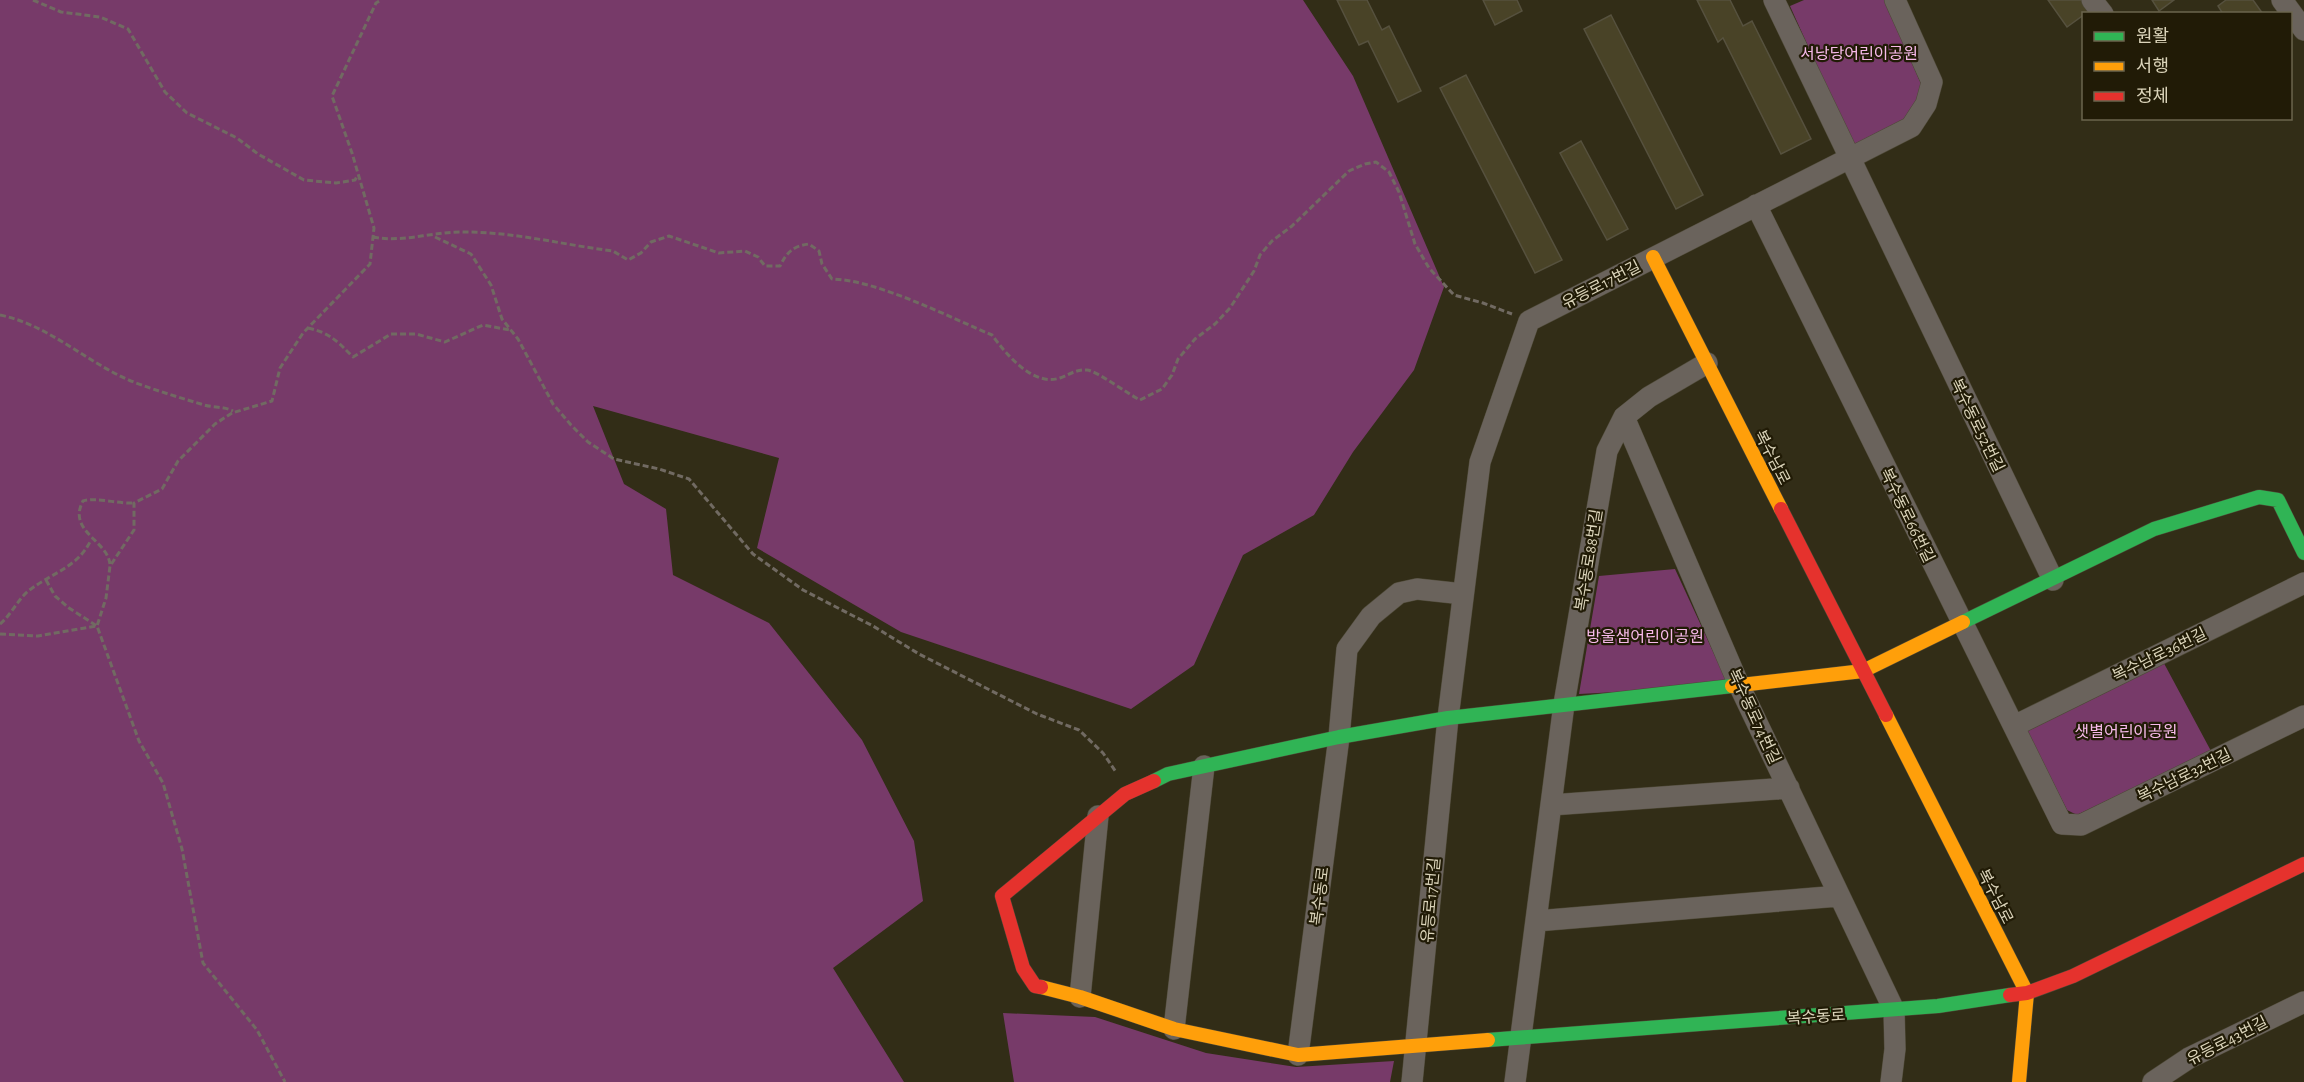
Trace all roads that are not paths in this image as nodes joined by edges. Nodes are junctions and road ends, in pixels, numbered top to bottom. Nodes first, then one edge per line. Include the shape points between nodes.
1 (1774, 0) edge
2 (1895, 0) edge
3 (2092, 0) edge
4 (2101, 12) edge
5 (2292, 14) edge
6 (2304, 30) edge
7 (1850, 159) junction
8 (1755, 205) junction
9 (1653, 257) junction
10 (1707, 363) junction
11 (1624, 417) junction
12 (2304, 553) edge
13 (2053, 580) junction
14 (2304, 583) edge
15 (1463, 594) junction
16 (1962, 623) junction
17 (1863, 671) junction
18 (1739, 685) junction
19 (1564, 705) junction
20 (2304, 716) edge
21 (1448, 718) junction
22 (2014, 726) junction
23 (1339, 737) junction
24 (1204, 766) junction
25 (1788, 788) junction
26 (1551, 805) junction
27 (1098, 816) junction
28 (2062, 824) joint
29 (2304, 864) edge
30 (1839, 896) junction
31 (1536, 921) junction
32 (2027, 993) junction
33 (1080, 997) junction
34 (2304, 1002) edge
35 (1893, 1010) junction
36 (1174, 1029) junction
37 (1520, 1038) junction
38 (1416, 1046) junction
39 (1298, 1055) junction
40 (1412, 1082) edge
41 (1515, 1082) edge
42 (1891, 1082) edge
43 (2019, 1082) edge
44 (2153, 1082) edge

1 - 7 street, 복수동로52번길
2 - 7 street, 유등로17번길 via 1932,82 1926,104 1911,126
3 - 4 street
5 - 6 street
7 - 8 street, 유등로17번길
7 - 13 street, 복수동로52번길
8 - 9 street, 유등로17번길
8 - 16 street, 복수동로66번길
9 - 10 street, 복수남로
9 - 15 street, 유등로17번길 via 1529,321 1480,462
10 - 11 street, 복수동로88번길 via 1649,397
10 - 17 street, 복수남로
11 - 18 street, 복수동로74번길
11 - 19 street, 복수동로88번길 via 1607,451
12 - 13 street via 2278,500 2259,497 2154,529
13 - 16 street
14 - 22 street, 복수남로36번길
15 - 21 street, 유등로17번길
15 - 23 street, 복수동로 via 1417,589 1400,593 1371,616 1347,649
16 - 17 street
16 - 22 street, 복수동로66번길
17 - 18 street
17 - 32 street, 복수남로
18 - 19 street
18 - 25 street, 복수동로74번길
19 - 21 street
19 - 26 street, 복수동로88번길
20 - 28 street, 복수남로32번길 via 2081,825
21 - 23 street, 복수동로
21 - 38 street, 유등로17번길
22 - 28 street, 복수동로66번길
23 - 24 street, 복수동로
23 - 39 street, 복수동로
24 - 27 street, 복수동로 via 1168,774 1132,790
24 - 36 street
25 - 26 street
25 - 30 street, 복수동로74번길
26 - 31 street, 복수동로88번길
27 - 33 street
27 - 33 street, 복수동로 via 1002,896 1023,968 1035,986
29 - 32 street, 복수동로 via 2073,976
30 - 31 street
30 - 35 street, 복수동로74번길
31 - 37 street, 복수동로88번길
32 - 35 street, 복수동로
32 - 43 street
33 - 36 street, 복수동로
34 - 44 street, 유등로43번길 via 2189,1058
35 - 37 street, 복수동로
35 - 42 street
36 - 39 street, 복수동로
37 - 38 street, 복수동로
37 - 41 street, 복수동로88번길
38 - 39 street, 복수동로
38 - 40 street, 유등로17번길

